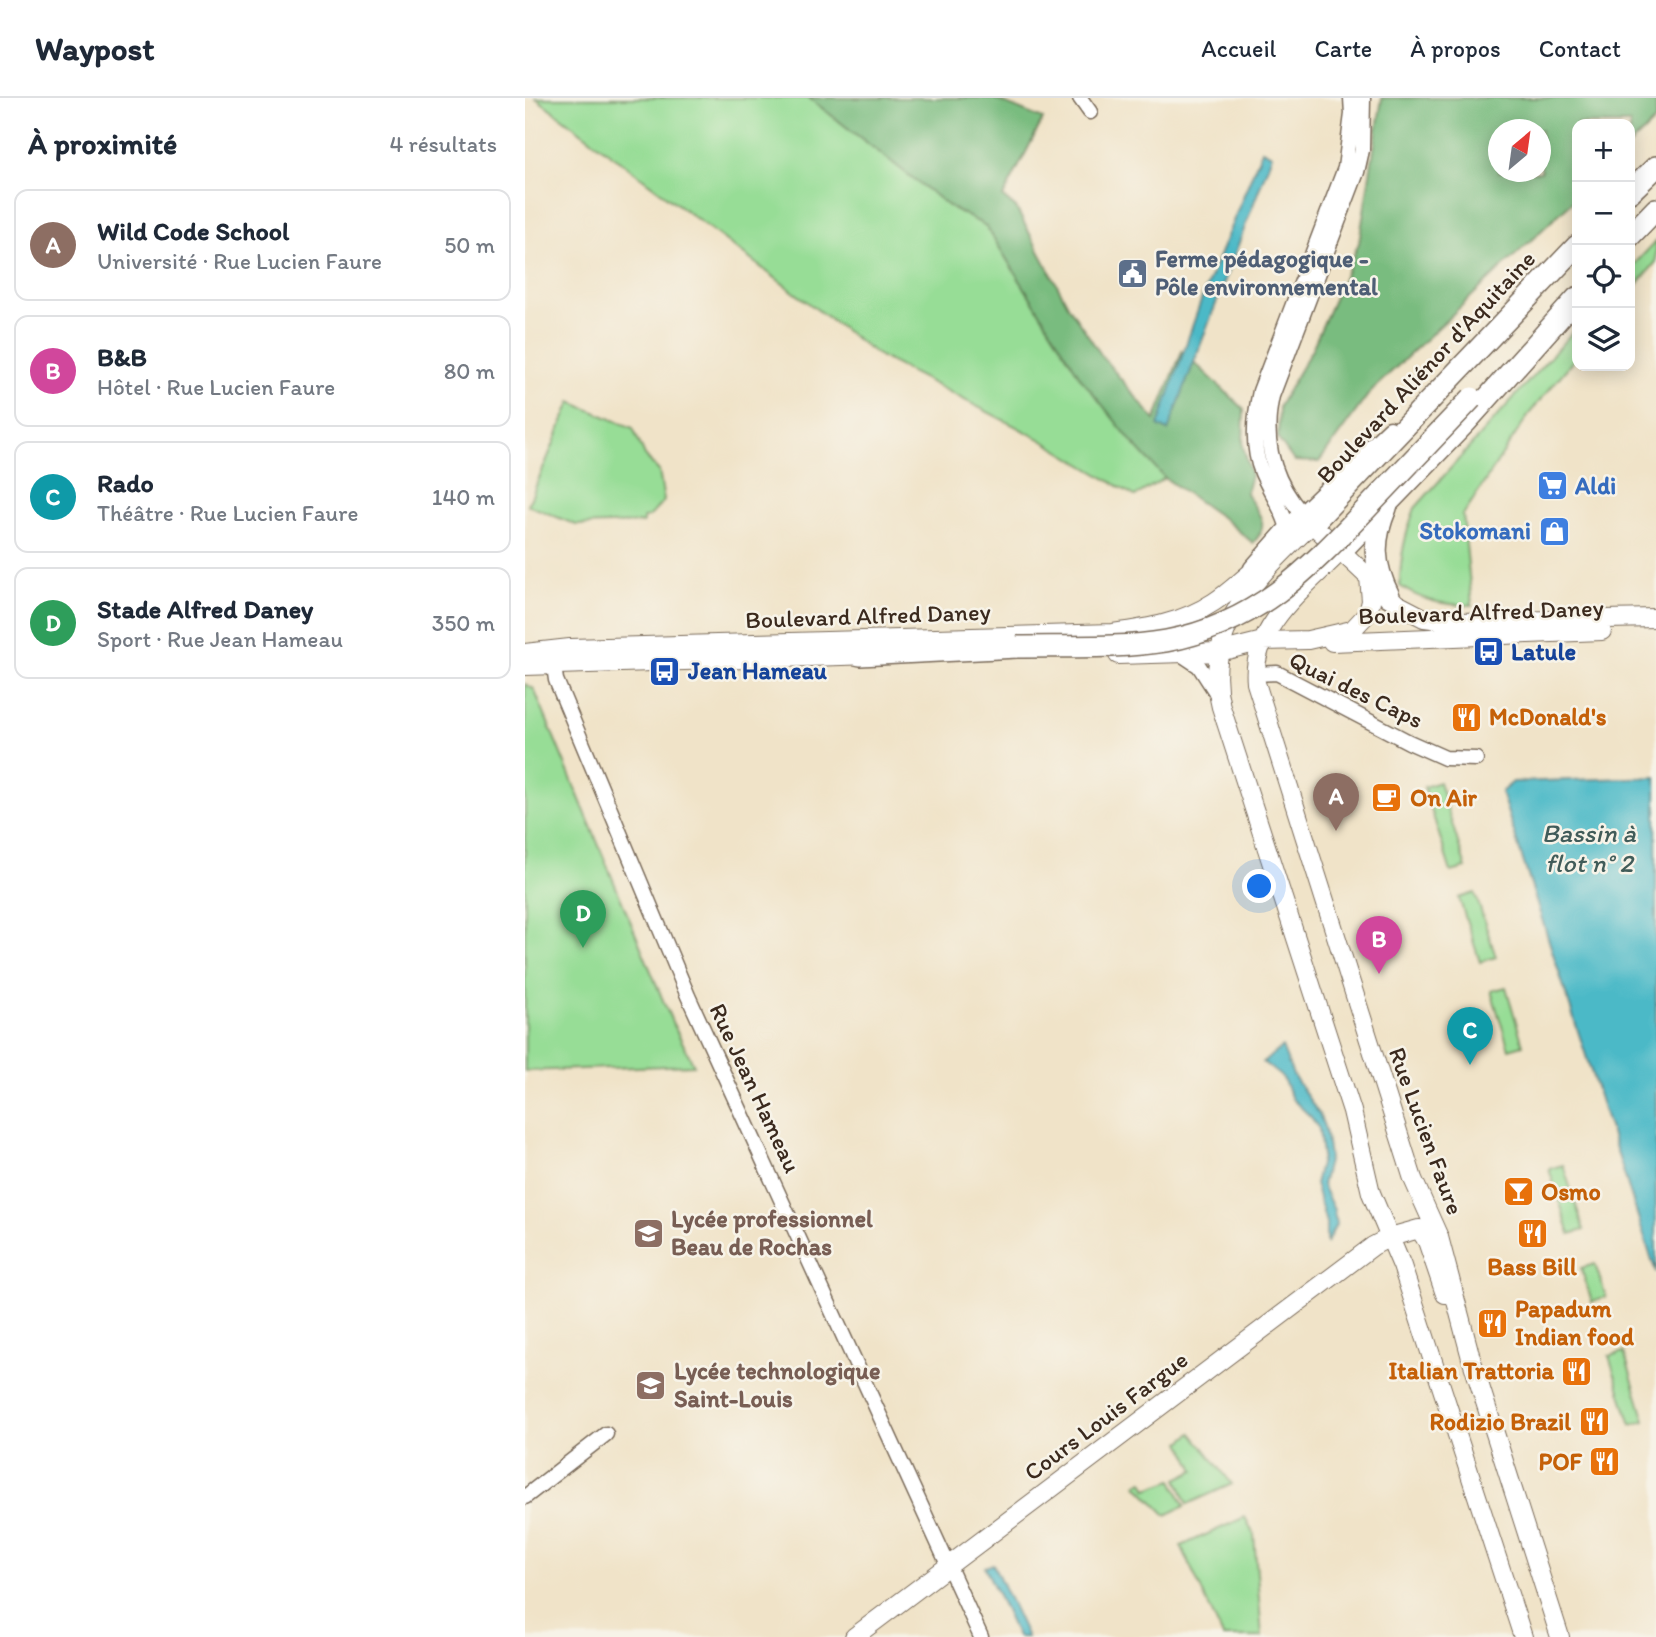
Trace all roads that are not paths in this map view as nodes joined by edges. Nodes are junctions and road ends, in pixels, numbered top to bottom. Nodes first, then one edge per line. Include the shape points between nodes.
1 (1080, 98) edge
2 (1350, 98) edge
3 (1363, 98) edge
4 (1090, 112) dead end
5 (1656, 167) edge
6 (1635, 187) edge
7 (1656, 209) edge
8 (1635, 231) edge
9 (1572, 251) edge
10 (1572, 296) edge
11 (1572, 304) edge
12 (1388, 503) junction
13 (1307, 519) junction
14 (1289, 525) junction
15 (1291, 544) junction
16 (1341, 551) junction
17 (1369, 577) junction
18 (1242, 579) junction
19 (1389, 596) junction
20 (1656, 618) edge
21 (1656, 630) edge
22 (1308, 640) junction
23 (1263, 641) junction
24 (708, 645) junction
25 (1219, 652) junction
26 (860, 654) junction
27 (1172, 654) junction
28 (528, 657) edge
29 (554, 666) junction
30 (1255, 674) junction
31 (1219, 696) junction
32 (1476, 760) dead end
33 (1390, 1237) junction
34 (1459, 1317) junction
35 (606, 1434) dead end
36 (525, 1497) edge
37 (950, 1565) junction
38 (854, 1637) edge
39 (981, 1637) edge
40 (1523, 1637) edge
41 (1560, 1637) edge

1 - 4 street
2 - 14 street via 1345,168 1255,414 1255,450
3 - 13 street via 1357,172 1267,416 1273,467
5 - 6 highway
7 - 8 highway
9 - 13 highway, Boulevard Aliénor d'Aquitaine
10 - 26 highway, bridge via 1307,569 1243,615 1216,628 1164,641
11 - 12 highway
12 - 16 highway
12 - 19 highway via 1374,551
13 - 14 street
13 - 15 main road
13 - 16 main road, Boulevard Alfred Daney
14 - 15 street
14 - 18 street
15 - 18 main road, Boulevard Alfred Daney
15 - 23 main road via 1259,595 1253,614
15 - 25 main road via 1235,606
16 - 17 main road, Boulevard Alfred Daney
16 - 23 main road via 1283,611
17 - 19 main road, Boulevard Alfred Daney
17 - 22 main road via 1371,601 1362,623 1352,630
18 - 24 main road, Boulevard Alfred Daney via 1208,605 1172,623 1113,634
19 - 20 main road, Boulevard Alfred Daney via 1424,618 1456,622
21 - 22 main road, Boulevard Alfred Daney via 1368,642
22 - 23 main road, Boulevard Alfred Daney
23 - 25 main road, Boulevard Alfred Daney
23 - 30 main road
24 - 28 main road, Boulevard Alfred Daney via 570,648
24 - 29 street via 569,655
25 - 27 main road, Boulevard Alfred Daney
25 - 31 main road
26 - 27 main road, Boulevard Alfred Daney
26 - 29 main road, Boulevard Alfred Daney
27 - 31 street via 1199,666
28 - 29 main road, Boulevard Alfred Daney
29 - 37 street, Rue Jean Hameau via 688,996
30 - 32 street, Quai des Caps via 1277,673 1445,758
30 - 34 main road, Rue Lucien Faure via 1413,1179 1439,1237
31 - 33 main road via 1352,1111 1371,1193
33 - 34 main road via 1414,1229 1423,1233 1445,1294
33 - 37 main road, Cours Louis Fargue via 1340,1269
33 - 40 main road
34 - 41 main road, Rue Lucien Faure
35 - 36 street
37 - 38 main road, Cours Louis Fargue
37 - 39 street, Rue Jean Hameau

